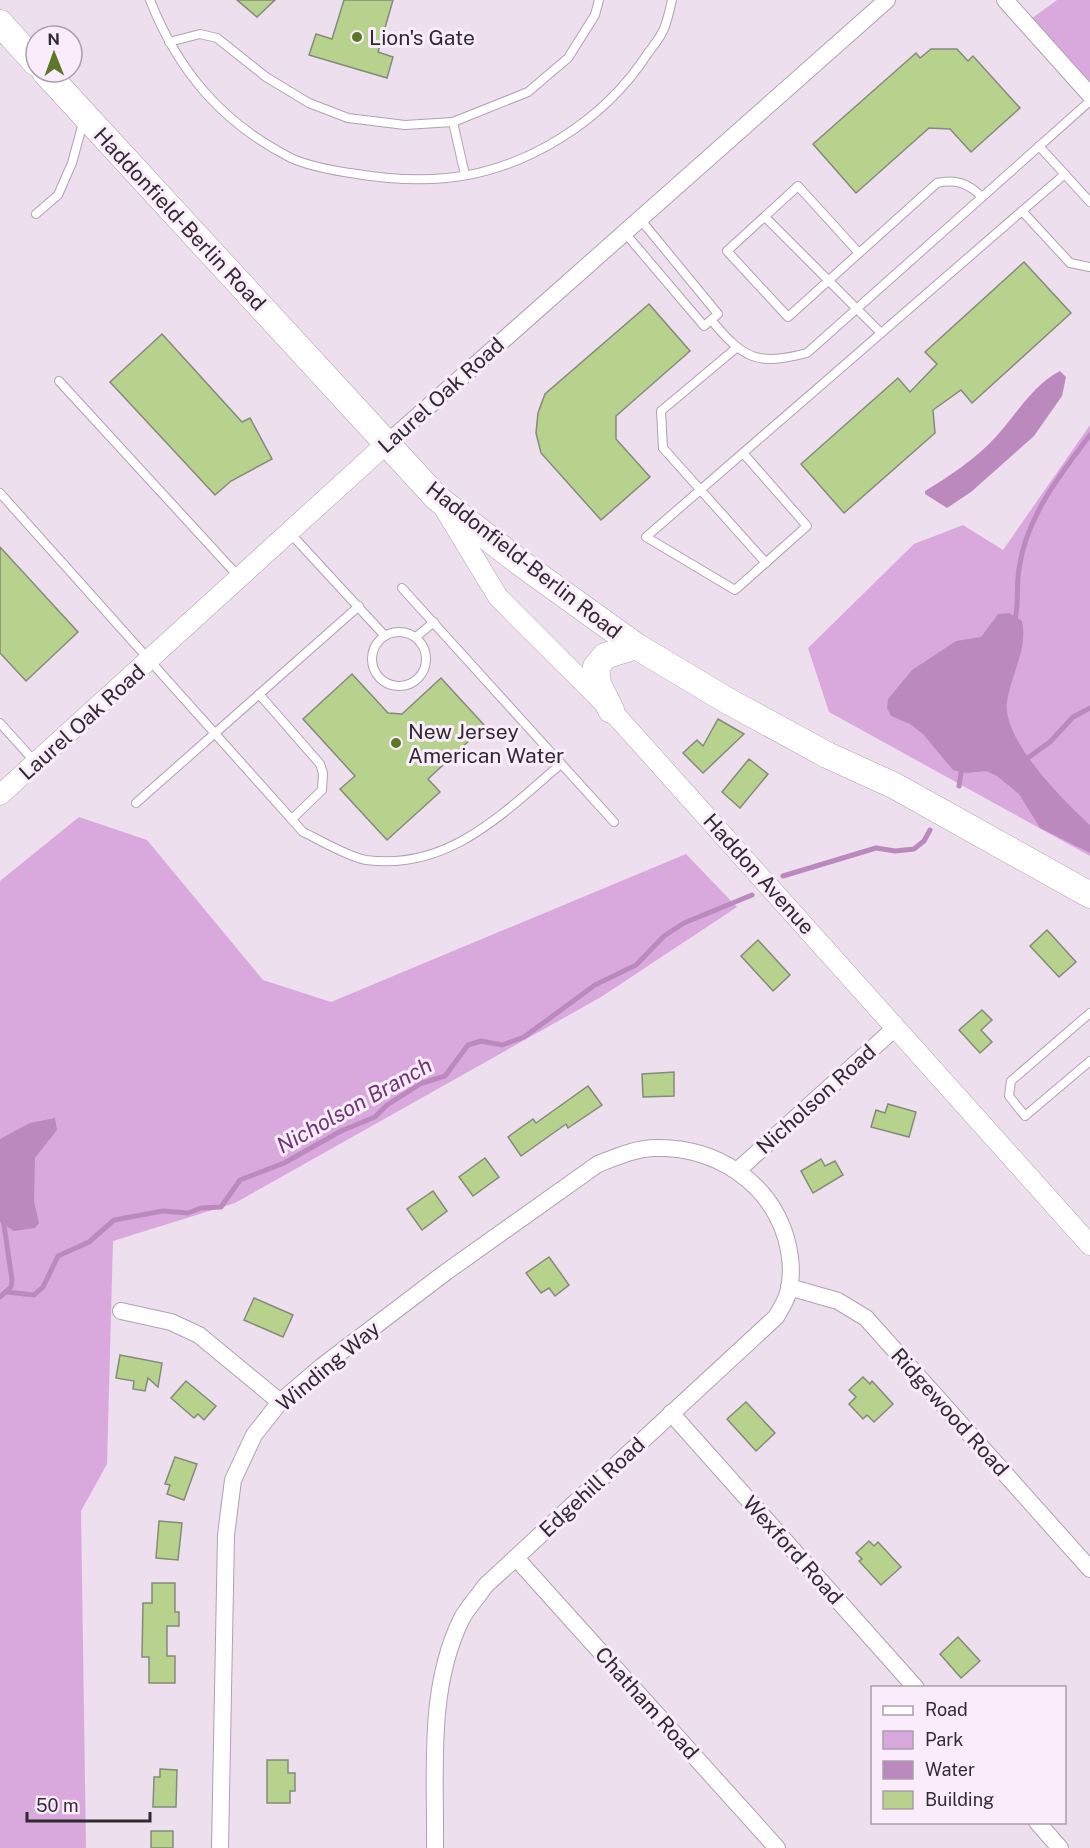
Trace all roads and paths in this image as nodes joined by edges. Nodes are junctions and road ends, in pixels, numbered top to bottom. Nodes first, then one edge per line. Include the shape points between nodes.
1 (150, 0) edge
2 (599, 0) edge
3 (672, 0) edge
4 (887, 0) edge
5 (1005, 0) edge
6 (0, 23) edge
7 (169, 42) junction
8 (24, 50) edge
9 (56, 84) edge
10 (1090, 95) edge
11 (1090, 101) edge
12 (85, 116) junction
13 (453, 122) junction
14 (1039, 146) junction
15 (1065, 174) junction
16 (465, 175) junction
17 (982, 197) junction
18 (1090, 202) edge
19 (1022, 211) junction
20 (36, 214) dead end
21 (765, 217) junction
22 (640, 219) junction
23 (625, 233) junction
24 (859, 253) junction
25 (1090, 267) edge
26 (829, 281) junction
27 (857, 309) junction
28 (711, 321) junction
29 (881, 333) junction
30 (735, 349) junction
31 (59, 381) dead end
32 (386, 444) junction
33 (742, 453) junction
34 (700, 490) junction
35 (0, 494) edge
36 (437, 498) junction
37 (290, 532) junction
38 (766, 562) junction
39 (240, 578) junction
40 (402, 588) dead end
41 (359, 606) junction
42 (434, 622) junction
43 (385, 636) junction
44 (416, 638) junction
45 (636, 646) junction
46 (150, 660) junction
47 (259, 694) junction
48 (611, 710) junction
49 (0, 723) edge
50 (215, 733) junction
51 (37, 764) junction
52 (561, 764) junction
53 (0, 795) edge
54 (136, 803) dead end
55 (292, 819) junction
56 (614, 822) dead end
57 (1090, 896) edge
58 (1090, 1013) edge
59 (895, 1028) junction
60 (1090, 1061) edge
61 (737, 1171) junction
62 (1090, 1245) edge
63 (789, 1287) junction
64 (121, 1311) dead end
65 (280, 1402) junction
66 (670, 1413) junction
67 (516, 1557) junction
68 (1090, 1569) edge
69 (914, 1686) edge
70 (1039, 1824) edge
71 (220, 1848) edge
72 (435, 1848) edge
73 (777, 1848) edge
74 (1060, 1848) edge

1 - 7 lane
2 - 13 lane via 595,15 567,58 528,92
3 - 16 lane via 665,27 634,75 594,116 552,143 504,164
4 - 22 street, Laurel Oak Road
5 - 10 street
6 - 8 main road
7 - 13 lane via 200,34 216,38 266,77 309,103 348,118 405,126
7 - 16 lane via 206,96 246,132 293,159 395,180
9 - 12 main road, Haddonfield-Berlin Road
11 - 14 lane
12 - 20 lane via 58,195
12 - 32 main road, Haddonfield-Berlin Road
13 - 16 lane
14 - 15 lane
14 - 17 lane
15 - 18 lane
15 - 19 lane
17 - 24 lane via 962,182 937,183
17 - 27 lane
19 - 25 lane via 1070,263
19 - 29 lane
21 - 24 lane via 798,186
21 - 26 lane
21 - 26 lane via 727,251 788,317
22 - 23 street, Laurel Oak Road
22 - 28 lane via 718,314
23 - 28 lane via 704,326
23 - 32 street, Laurel Oak Road
24 - 26 lane
26 - 27 lane
27 - 29 lane
27 - 30 lane via 807,353 783,359 758,358
28 - 30 lane
29 - 33 lane
30 - 34 lane via 661,411 663,448
31 - 39 lane
32 - 36 main road, Haddonfield-Berlin Road
32 - 37 street, Laurel Oak Road
33 - 34 lane
33 - 38 lane via 807,526
34 - 38 lane
34 - 38 lane via 646,537 735,590
35 - 46 lane
36 - 45 main road, Haddonfield-Berlin Road
36 - 48 street, Haddon Avenue via 498,597
37 - 39 street, Laurel Oak Road
37 - 41 lane
39 - 46 street, Laurel Oak Road
40 - 42 lane
41 - 43 lane
41 - 47 lane
42 - 44 lane
42 - 52 lane
43 - 44 lane via 401,632
43 - 44 lane via 372,655 375,671 386,683 401,686 417,680 426,667 426,651
45 - 48 main road via 605,656 596,668 598,684
45 - 57 main road, Haddonfield-Berlin Road via 827,755 894,786
46 - 50 lane
46 - 51 street, Laurel Oak Road
47 - 50 lane
47 - 55 lane via 323,772 322,790
48 - 59 street, Haddon Avenue
49 - 51 lane
50 - 54 lane
50 - 55 lane
51 - 53 street, Laurel Oak Road
52 - 55 lane via 491,823 453,848 410,860 364,860 303,832
52 - 56 lane
58 - 60 lane via 1011,1081 1009,1096 1025,1116
59 - 61 street, Nicholson Road
59 - 62 street, Haddon Avenue
61 - 63 street, Edgehill Road via 756,1185 781,1221 789,1248
61 - 65 street, Winding Way via 705,1155 656,1148 598,1164 446,1272
63 - 66 street, Edgehill Road via 776,1317
63 - 68 street, Ridgewood Road via 838,1301 866,1318
64 - 65 street via 171,1322 200,1335
65 - 71 street, Winding Way via 254,1436 233,1480 229,1500
66 - 67 street, Edgehill Road
66 - 69 street, Wexford Road
67 - 72 street, Edgehill Road via 485,1586 461,1619 443,1671 438,1701
67 - 73 street, Chatham Road
70 - 74 street

